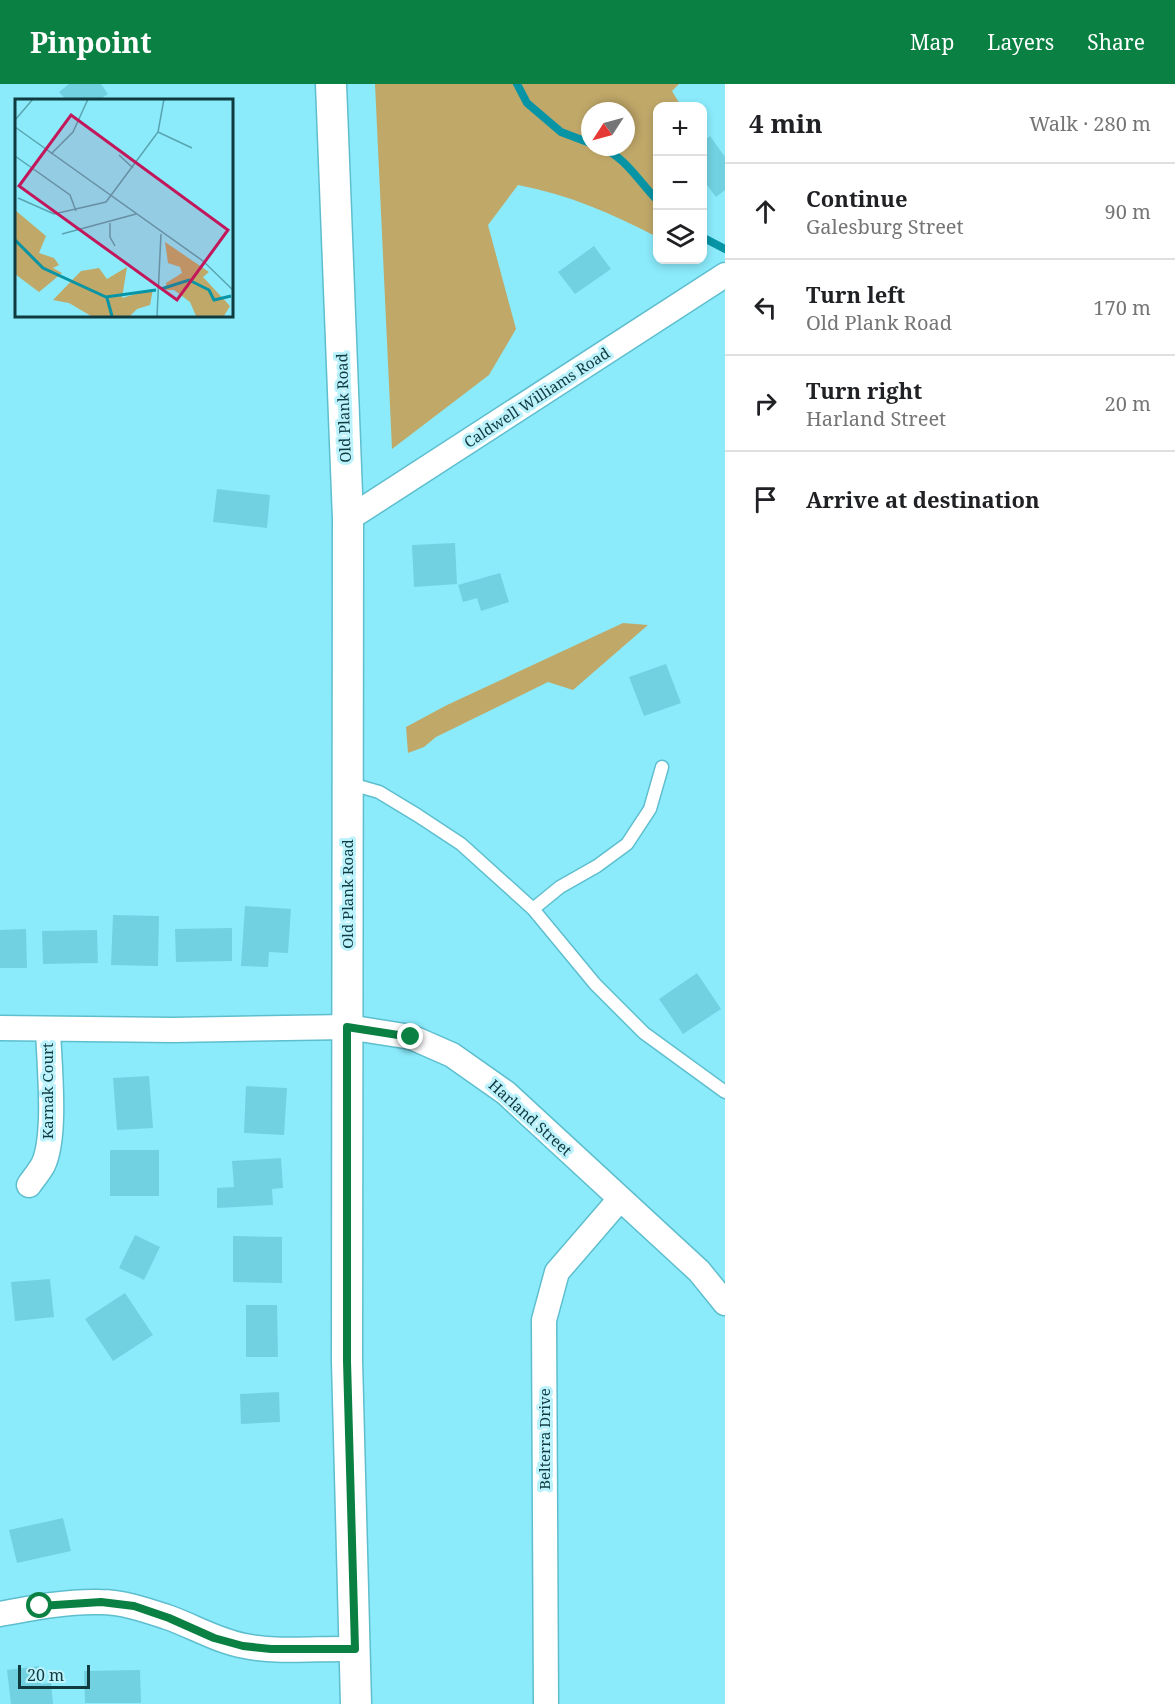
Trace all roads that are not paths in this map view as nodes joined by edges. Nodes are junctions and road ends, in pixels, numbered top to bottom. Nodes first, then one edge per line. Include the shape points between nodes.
1 (331, 84) edge
2 (725, 274) edge
3 (348, 519) junction
4 (662, 767) dead end
5 (348, 783) junction
6 (532, 909) junction
7 (347, 1027) junction
8 (0, 1028) edge
9 (48, 1029) junction
10 (725, 1092) edge
11 (29, 1185) dead end
12 (620, 1199) junction
13 (725, 1303) edge
14 (0, 1614) edge
15 (355, 1649) junction
16 (356, 1704) edge
17 (546, 1704) edge

1 - 3 street, Old Plank Road
2 - 3 street, Caldwell Williams Road
3 - 5 street, Old Plank Road
4 - 6 lane via 650,809 627,844
5 - 6 lane via 379,792 461,844
5 - 7 street, Old Plank Road
6 - 10 lane via 595,984 644,1033
7 - 9 street, Harland Street
7 - 12 street, Harland Street via 411,1037 452,1055 506,1093
7 - 15 street, Old Plank Road via 347,1361
8 - 9 street, Harland Street
9 - 11 street, Karnak Court via 50,1142 43,1165
12 - 13 street, Harland Street via 699,1271
12 - 17 street, Belterra Drive via 557,1272 544,1320
14 - 15 street via 40,1606 101,1602 134,1606 243,1646
15 - 16 street, Old Plank Road

